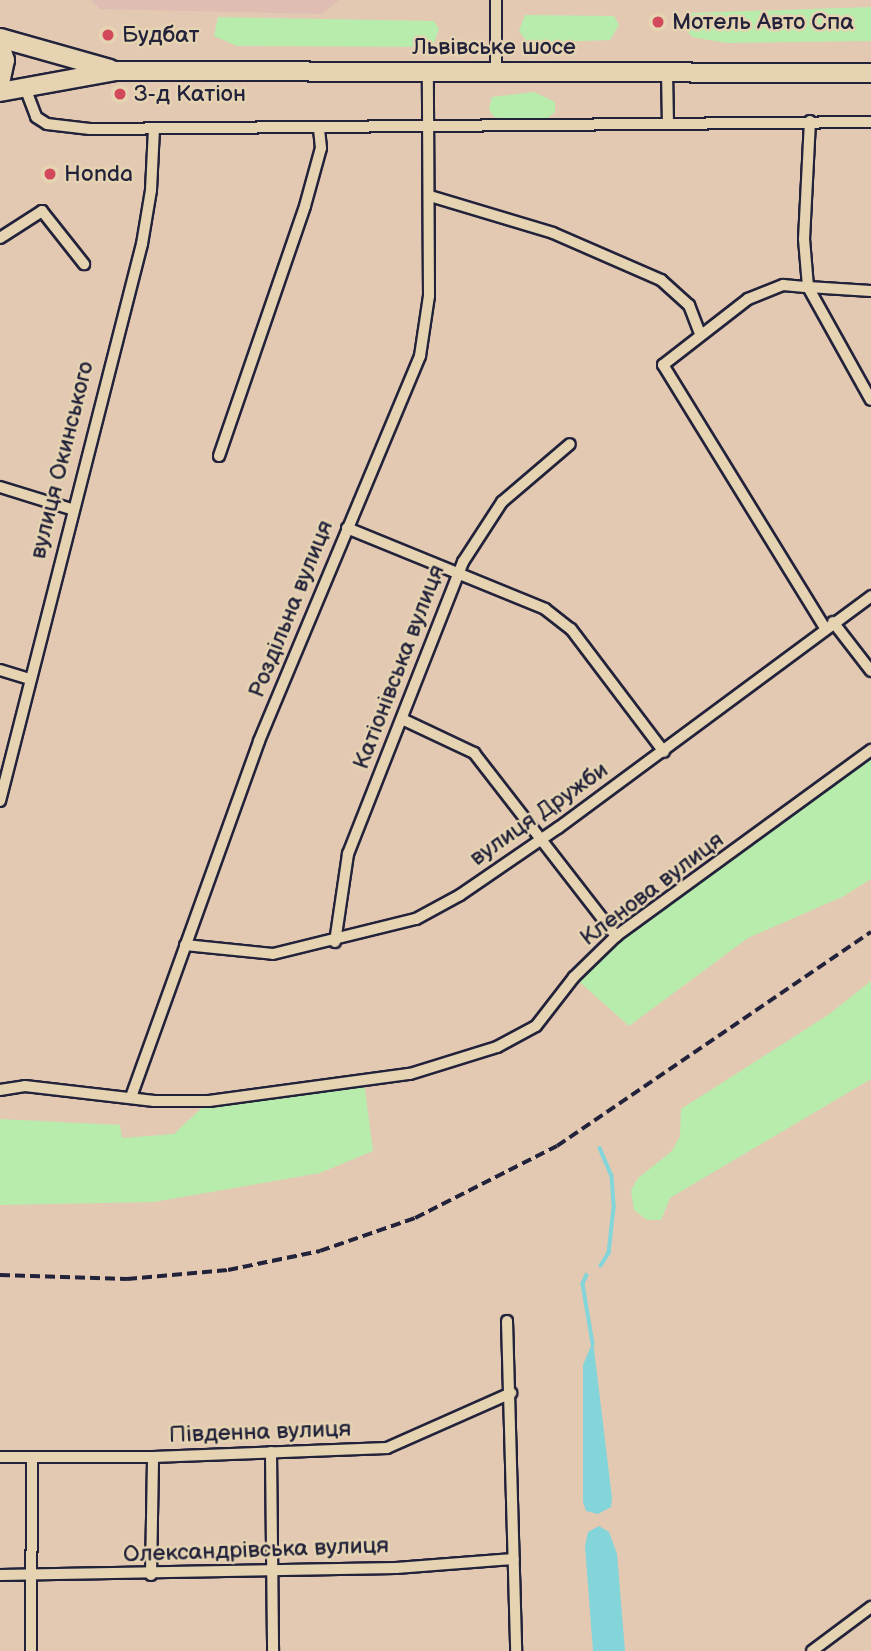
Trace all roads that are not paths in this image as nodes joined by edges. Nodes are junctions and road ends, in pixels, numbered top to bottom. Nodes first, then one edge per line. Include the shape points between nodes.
1 (496, 0) edge
2 (0, 38) edge
3 (0, 45) edge
4 (116, 71) junction
5 (428, 72) junction
6 (496, 72) junction
7 (667, 72) junction
8 (871, 73) edge
9 (0, 83) edge
10 (24, 85) junction
11 (0, 92) edge
12 (810, 121) junction
13 (871, 121) edge
14 (668, 122) junction
15 (428, 126) junction
16 (319, 128) junction
17 (154, 129) junction
18 (430, 196) junction
19 (0, 238) edge
20 (84, 264) dead end
21 (808, 287) junction
22 (871, 291) edge
23 (701, 334) junction
24 (871, 400) edge
25 (569, 444) dead end
26 (219, 456) dead end
27 (0, 487) edge
28 (71, 509) junction
29 (347, 528) junction
30 (459, 571) junction
31 (871, 596) edge
32 (829, 625) junction
33 (0, 670) edge
34 (871, 671) edge
35 (29, 679) junction
36 (401, 719) junction
37 (871, 750) edge
38 (664, 752) junction
39 (0, 801) edge
40 (539, 841) junction
41 (616, 936) junction
42 (335, 942) junction
43 (185, 945) junction
44 (0, 1090) edge
45 (131, 1097) junction
46 (508, 1321) dead end
47 (510, 1393) junction
48 (271, 1452) junction
49 (0, 1457) edge
50 (153, 1457) junction
51 (32, 1458) junction
52 (514, 1559) junction
53 (271, 1572) junction
54 (0, 1575) edge
55 (151, 1575) junction
56 (31, 1576) junction
57 (871, 1607) edge
58 (31, 1651) edge
59 (273, 1651) edge
60 (516, 1651) edge
61 (812, 1651) edge

1 - 6 street
2 - 4 main road, Львівське шосе
3 - 9 main road via 5,60
4 - 5 main road, Львівське шосе
4 - 10 main road, Львівське шосе
5 - 6 main road, Львівське шосе
5 - 15 street, Роздільна вулиця
6 - 7 main road, Львівське шосе
7 - 8 main road, Львівське шосе
7 - 14 street
10 - 11 main road, Львівське шосе
10 - 17 street via 36,117 47,124
12 - 13 street
12 - 14 street
12 - 21 street via 804,239
14 - 15 street
15 - 16 street
15 - 18 street, Роздільна вулиця
16 - 17 street
16 - 26 street via 321,148 305,206
17 - 28 street, вулиця Окинського via 142,244
18 - 23 street via 553,233 661,280 689,305
18 - 29 street, Роздільна вулиця via 429,296 420,356
19 - 20 street via 42,211
21 - 22 street
21 - 23 street via 782,285 766,290
21 - 24 street
23 - 32 street via 663,365
25 - 30 street, Катіонівська вулиця via 502,502 484,524
27 - 28 street
28 - 35 street, вулиця Окинського
29 - 30 street
29 - 43 street, Роздільна вулиця via 259,741
30 - 36 street, Катіонівська вулиця
30 - 38 street via 545,609 571,629
31 - 32 street, вулиця Дружби
32 - 34 street
32 - 38 street, вулиця Дружби
33 - 35 street
35 - 39 street, вулиця Окинського
36 - 40 street via 474,753
36 - 42 street, Катіонівська вулиця via 348,854 338,896
37 - 41 street, Кленова вулиця
38 - 40 street, вулиця Дружби
40 - 41 street
40 - 42 street, вулиця Дружби via 416,919
41 - 45 street, Кленова вулиця via 574,977 536,1027 497,1047 410,1074 352,1083 209,1101
42 - 43 street, вулиця Дружби via 273,954
43 - 45 street, Роздільна вулиця
44 - 45 street, Кленова вулиця via 24,1086
46 - 47 street
47 - 48 street, Південна вулиця via 387,1448
47 - 52 street
48 - 50 street, Південна вулиця
48 - 53 street
49 - 51 street, Південна вулиця
50 - 51 street, Південна вулиця
50 - 55 street
51 - 56 street
52 - 53 street, Олександрівська вулиця
52 - 60 street
53 - 55 street, Олександрівська вулиця
53 - 59 street
54 - 56 street, Олександрівська вулиця
55 - 56 street, Олександрівська вулиця
56 - 58 street
57 - 61 street

